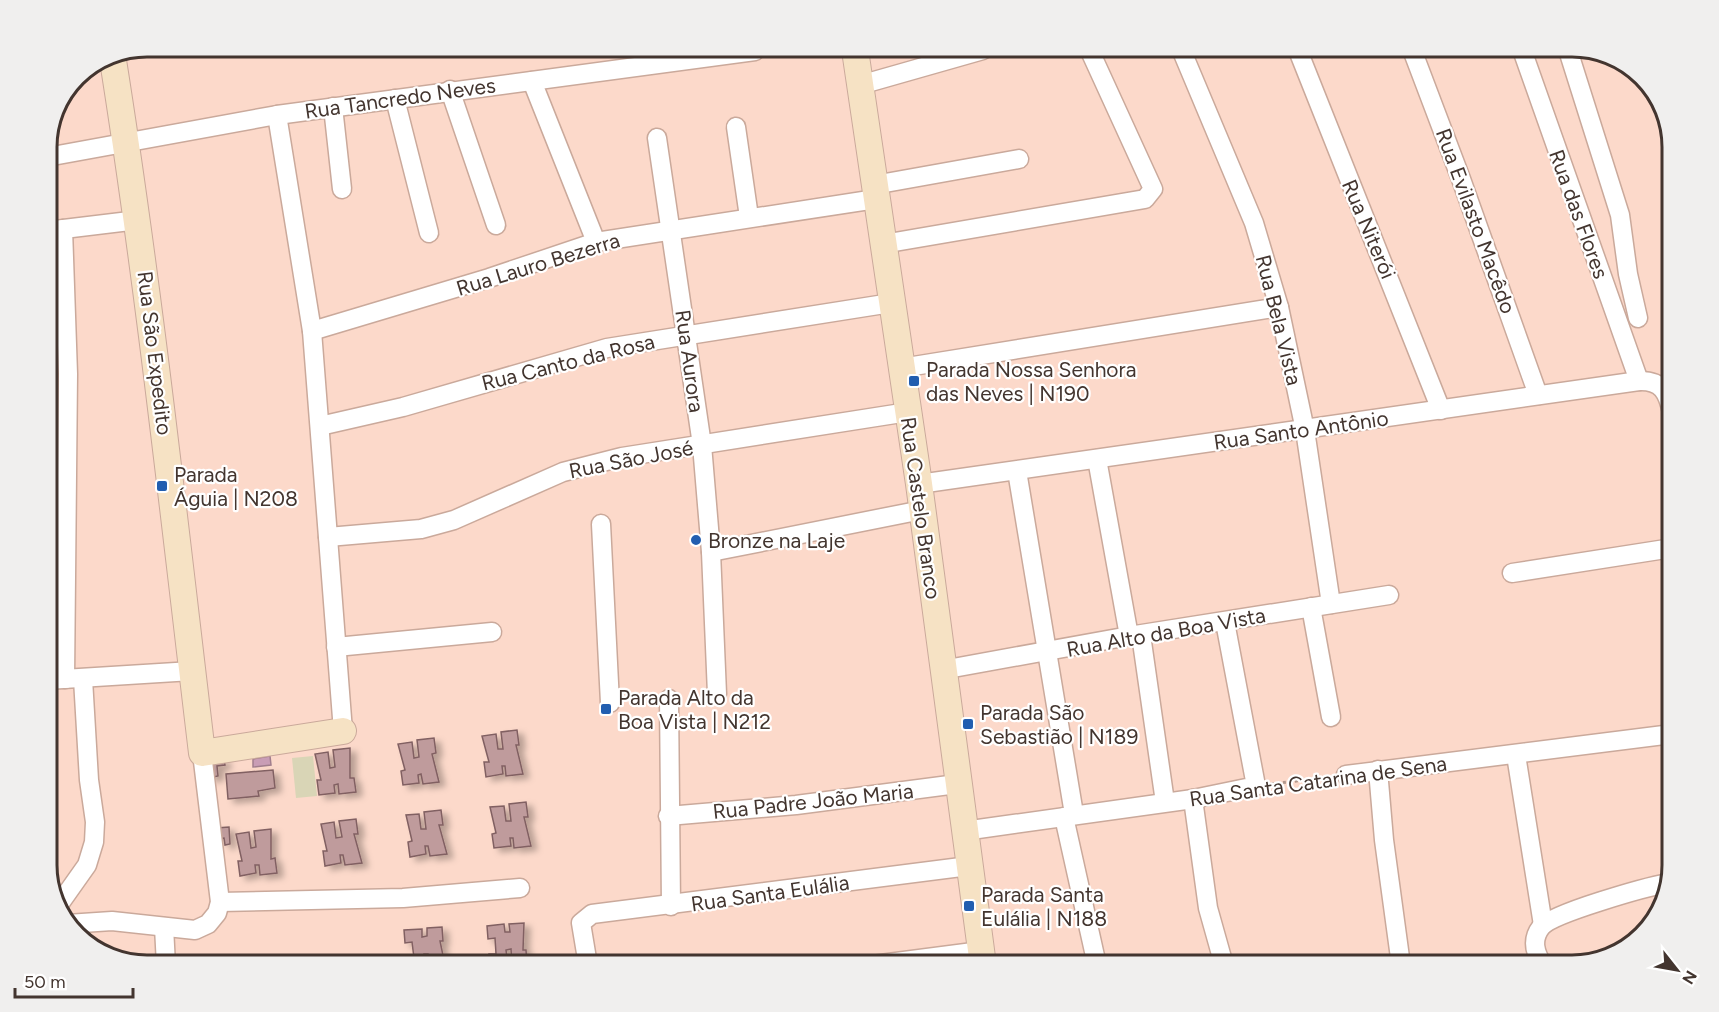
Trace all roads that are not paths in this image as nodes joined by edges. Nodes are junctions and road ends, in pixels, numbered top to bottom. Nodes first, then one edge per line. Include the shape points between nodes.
1 (710, 57) edge
2 (856, 57) edge
3 (958, 57) edge
4 (1093, 57) edge
5 (1185, 57) edge
6 (1301, 57) edge
7 (1415, 57) edge
8 (1525, 57) edge
9 (1570, 57) edge
10 (114, 64) edge
11 (532, 81) junction
12 (860, 85) junction
13 (450, 90) junction
14 (394, 99) junction
15 (333, 107) junction
16 (277, 115) junction
17 (736, 128) dead end
18 (657, 138) dead end
19 (126, 142) junction
20 (57, 154) edge
21 (1019, 159) dead end
22 (342, 189) dead end
23 (875, 192) junction
24 (749, 217) junction
25 (138, 220) junction
26 (496, 225) dead end
27 (671, 229) junction
28 (57, 230) edge
29 (429, 233) dead end
30 (596, 242) junction
31 (883, 244) junction
32 (57, 252) edge
33 (891, 303) junction
34 (1279, 307) junction
35 (1638, 318) dead end
36 (312, 331) junction
37 (687, 334) junction
38 (901, 368) junction
39 (1639, 381) junction
40 (1662, 388) edge
41 (1538, 395) junction
42 (1441, 410) junction
43 (908, 412) junction
44 (320, 426) junction
45 (1305, 430) junction
46 (702, 445) junction
47 (1097, 459) junction
48 (1017, 471) junction
49 (919, 484) junction
50 (922, 510) junction
51 (602, 524) dead end
52 (328, 537) junction
53 (1662, 550) edge
54 (711, 552) junction
55 (1512, 573) dead end
56 (1389, 595) dead end
57 (1331, 604) junction
58 (1311, 607) junction
59 (1225, 622) junction
60 (492, 632) dead end
61 (1135, 635) junction
62 (336, 647) junction
63 (1048, 652) junction
64 (942, 670) junction
65 (192, 671) junction
66 (65, 679) edge
67 (717, 694) dead end
68 (669, 699) dead end
69 (610, 702) dead end
70 (1331, 717) dead end
71 (343, 731) joint
72 (1662, 735) edge
73 (202, 753) junction
74 (1516, 755) junction
75 (1378, 770) junction
76 (1346, 775) road end
77 (957, 784) junction
78 (1193, 799) junction
79 (1165, 802) junction
80 (668, 816) junction
81 (1069, 816) junction
82 (964, 831) junction
83 (969, 866) junction
84 (1659, 885) edge
85 (520, 888) dead end
86 (64, 898) edge
87 (220, 902) junction
88 (671, 906) junction
89 (78, 923) edge
90 (1543, 925) junction
91 (164, 927) junction
92 (165, 955) edge
93 (586, 955) edge
94 (982, 955) edge
95 (1095, 955) edge
96 (1221, 955) edge
97 (1400, 955) edge
98 (1538, 955) edge

1 - 11 street, Rua Tancredo Neves
2 - 12 street, Rua Castelo Branco
3 - 12 street
4 - 31 street via 1153,189 1144,199
5 - 34 street, Rua Bela Vista via 1254,223
6 - 42 street, Rua Niterói
7 - 41 street, Rua Evilasto Macêdo
8 - 39 street, Rua das Flores
9 - 35 street via 1620,215
10 - 19 street, Rua São Expedito
11 - 13 street, Rua Tancredo Neves
11 - 30 street
12 - 23 street, Rua Castelo Branco
13 - 14 street, Rua Tancredo Neves
13 - 26 street
14 - 15 street, Rua Tancredo Neves
14 - 29 street
15 - 16 street, Rua Tancredo Neves
15 - 22 street
16 - 19 street, Rua Tancredo Neves
16 - 36 street
17 - 24 street
18 - 27 street, Rua Aurora
19 - 20 street, Rua Tancredo Neves
19 - 25 street, Rua São Expedito
21 - 23 street, Rua Lauro Bezerra
23 - 24 street, Rua Lauro Bezerra
23 - 31 street, Rua Castelo Branco
24 - 27 street, Rua Lauro Bezerra
25 - 28 street
25 - 65 street, Rua São Expedito
27 - 30 street, Rua Lauro Bezerra
27 - 37 street, Rua Aurora
30 - 36 street, Rua Lauro Bezerra
31 - 33 street, Rua Castelo Branco
32 - 66 street via 68,374
33 - 37 street, Rua Canto da Rosa
33 - 38 street, Rua Castelo Branco
34 - 38 street
34 - 45 street, Rua Bela Vista
36 - 44 street
37 - 44 street, Rua Canto da Rosa via 607,348 403,407
37 - 46 street, Rua Aurora
38 - 43 street, Rua Castelo Branco
39 - 40 street via 1657,383
39 - 41 street, Rua Santo Antônio
41 - 42 street, Rua Santo Antônio
42 - 45 street, Rua Santo Antônio
43 - 46 street, Rua São José
43 - 49 street, Rua Castelo Branco
44 - 52 street
45 - 47 street, Rua Santo Antônio
45 - 57 street, Rua Bela Vista
46 - 52 street, Rua São José via 622,457 563,472 454,520 421,529
46 - 54 street, Rua Aurora
47 - 48 street, Rua Santo Antônio
47 - 61 street
48 - 49 street, Rua Santo Antônio
48 - 63 street
49 - 50 street, Rua Castelo Branco
50 - 54 street
50 - 64 street, Rua Castelo Branco
51 - 69 street
52 - 62 street
53 - 55 street
54 - 67 street, Rua Aurora
56 - 57 street, Rua Alto da Boa Vista
57 - 58 street, Rua Alto da Boa Vista
58 - 59 street, Rua Alto da Boa Vista
58 - 70 street
59 - 61 street, Rua Alto da Boa Vista
59 - 78 street, Rua Santa Catarina de Sena via 1256,786
60 - 62 street
61 - 63 street, Rua Alto da Boa Vista
61 - 79 street
62 - 71 street
63 - 64 street, Rua Alto da Boa Vista
63 - 81 street
64 - 77 street, Rua Castelo Branco
65 - 66 street
65 - 73 street, Rua São Expedito
66 - 86 street via 96,822 87,865
68 - 80 street
71 - 73 street
72 - 74 street, Rua Santa Catarina de Sena
73 - 87 street, Rua São Expedito
74 - 75 street, Rua Santa Catarina de Sena
74 - 90 street
75 - 76 street, Rua Santa Catarina de Sena
75 - 97 street
77 - 80 street, Rua Padre João Maria via 796,805
77 - 82 street, Rua Castelo Branco
78 - 79 street, Rua Santa Catarina de Sena
78 - 96 street via 1208,908
79 - 81 street, Rua Santa Catarina de Sena
80 - 88 street
81 - 82 street, Rua Santa Catarina de Sena
81 - 95 street
82 - 83 street, Rua Castelo Branco
83 - 88 street, Rua Santa Eulália
83 - 94 street, Rua Castelo Branco
84 - 90 street via 1591,905
85 - 87 street via 403,898
87 - 91 street via 217,914 195,930
88 - 93 street, Rua Santa Eulália via 592,914 581,923
89 - 91 street via 112,921
90 - 98 street via 1534,946
91 - 92 street

